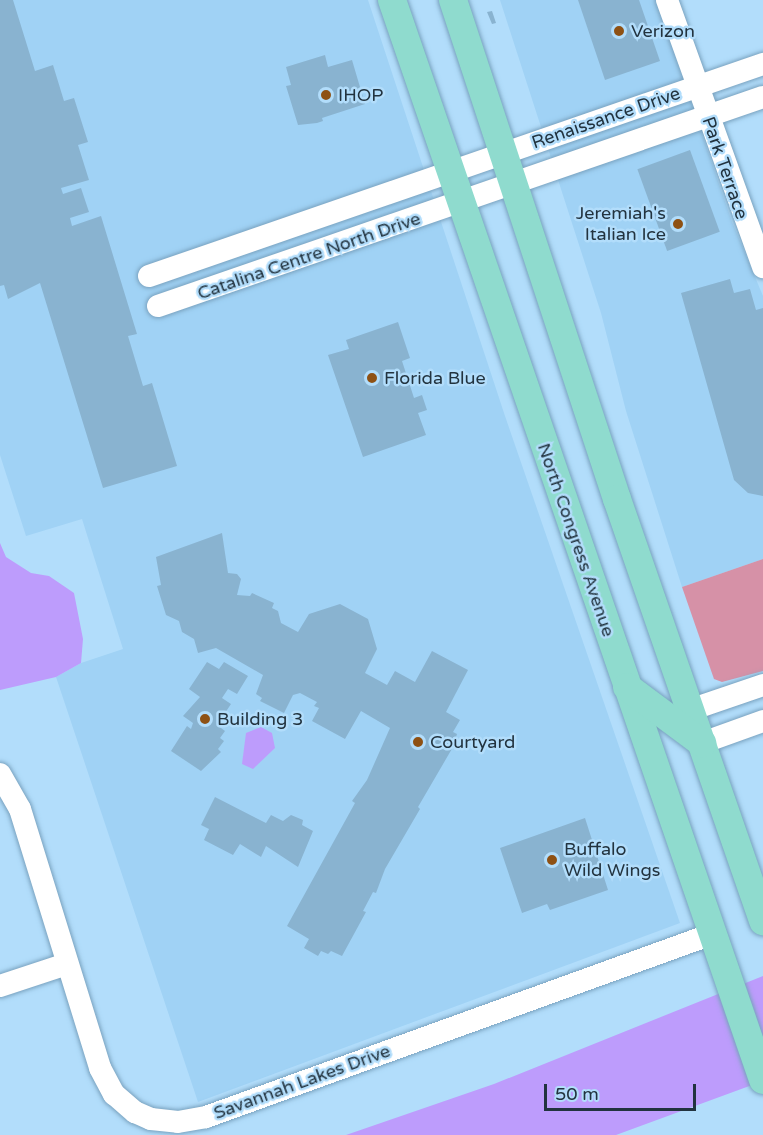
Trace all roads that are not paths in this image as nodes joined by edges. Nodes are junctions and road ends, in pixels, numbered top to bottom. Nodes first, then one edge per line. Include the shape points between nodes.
1 (392, 0) edge
2 (453, 0) edge
3 (667, 0) edge
4 (763, 64) edge
5 (698, 86) junction
6 (763, 97) edge
7 (707, 116) junction
8 (506, 153) junction
9 (449, 174) junction
10 (516, 183) junction
11 (460, 204) junction
12 (316, 220) junction
13 (326, 251) junction
14 (763, 267) edge
15 (149, 276) dead end
16 (158, 306) dead end
17 (763, 685) edge
18 (627, 687) junction
19 (690, 710) junction
20 (763, 721) edge
21 (702, 743) junction
22 (0, 774) edge
23 (763, 921) edge
24 (712, 934) junction
25 (67, 964) junction
26 (0, 986) edge
27 (763, 1080) edge

1 - 9 main road, North Congress Avenue
2 - 8 main road
3 - 5 street, Park Terrace
4 - 5 street, Renaissance Drive
5 - 7 street, Park Terrace
5 - 8 street, Renaissance Drive
6 - 7 street, Renaissance Drive
7 - 10 street, Renaissance Drive
7 - 14 street, Park Terrace
8 - 9 street, Renaissance Drive
8 - 10 main road
9 - 11 main road, North Congress Avenue
9 - 12 street, Catalina Centre North Drive
10 - 11 street, Renaissance Drive
10 - 19 main road
11 - 13 street, Catalina Centre North Drive
11 - 18 main road, North Congress Avenue
12 - 13 street
12 - 15 street, Catalina Centre North Drive
13 - 16 street, Catalina Centre North Drive
17 - 19 street
18 - 21 main road
18 - 24 main road, North Congress Avenue
19 - 21 main road
20 - 21 street
21 - 23 main road
22 - 25 street, Savannah Lakes Drive via 15,796
24 - 25 street, Savannah Lakes Drive via 240,1106 178,1122 143,1115 114,1094 100,1068
24 - 27 main road, North Congress Avenue
25 - 26 street

